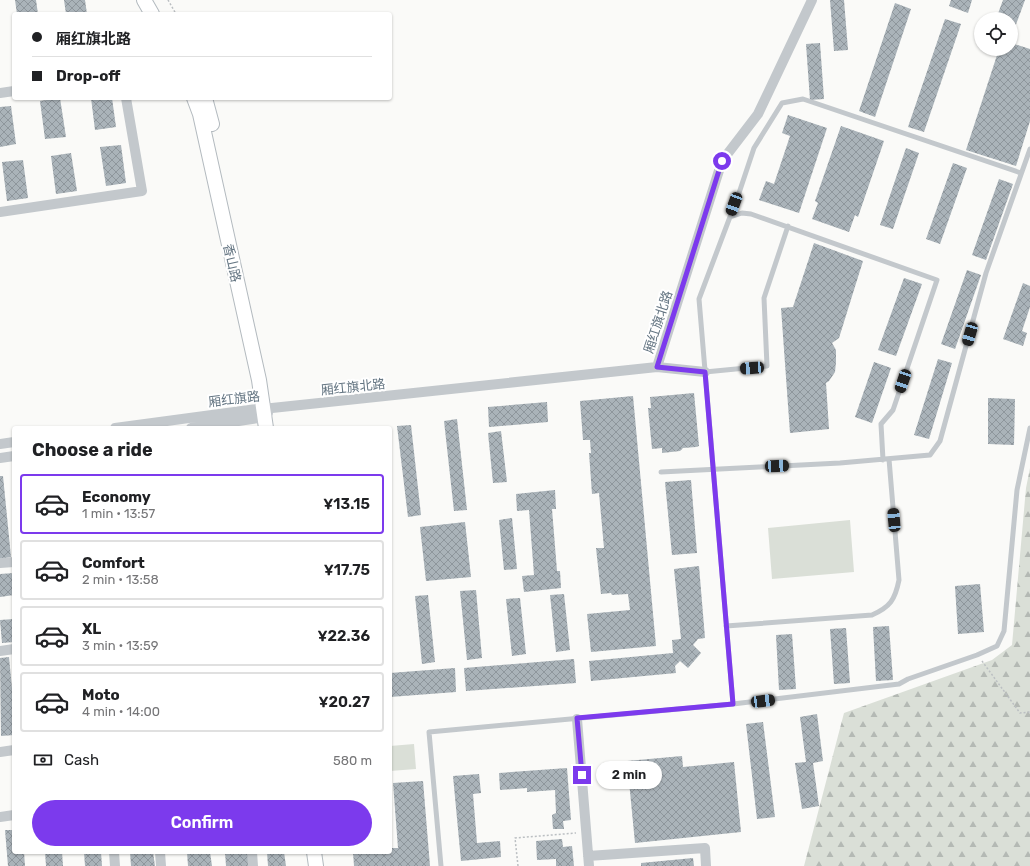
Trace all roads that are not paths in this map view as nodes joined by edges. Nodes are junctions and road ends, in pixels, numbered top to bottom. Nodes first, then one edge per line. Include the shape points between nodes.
1 (144, 0) edge
2 (154, 0) edge
3 (812, 0) edge
4 (151, 12) edge
5 (161, 12) edge
6 (12, 91) edge
7 (0, 93) edge
8 (126, 100) edge
9 (195, 100) edge
10 (205, 100) edge
11 (1030, 149) edge
12 (1022, 173) junction
13 (0, 212) edge
14 (730, 216) junction
15 (788, 226) junction
16 (657, 367) junction
17 (705, 372) junction
18 (268, 418) edge
19 (146, 426) edge
20 (206, 426) edge
21 (1030, 428) edge
22 (12, 442) edge
23 (0, 444) edge
24 (12, 456) edge
25 (0, 458) edge
26 (889, 459) junction
27 (883, 460) junction
28 (714, 469) junction
29 (661, 472) dead end
30 (12, 562) edge
31 (0, 563) edge
32 (726, 626) junction
33 (12, 649) edge
34 (0, 650) edge
35 (733, 704) junction
36 (577, 718) junction
37 (12, 750) edge
38 (0, 752) edge
39 (12, 815) edge
40 (0, 817) edge
41 (114, 854) edge
42 (160, 854) edge
43 (252, 854) edge
44 (314, 854) edge
45 (589, 861) edge
46 (115, 866) edge
47 (161, 866) edge
48 (253, 866) edge
49 (316, 866) edge
50 (441, 866) edge
51 (706, 866) edge

1 - 4 street
2 - 5 street
3 - 16 street, 厢红旗北路 via 758,114 722,161
6 - 7 street
8 - 13 street via 142,191
9 - 18 street, 香山路
10 - 18 street, 香山路
11 - 12 lane
12 - 14 lane via 803,99 782,103 754,148
12 - 26 lane via 986,273 940,440 930,456
14 - 15 lane via 742,212
14 - 17 lane via 699,299
15 - 17 lane via 764,298 768,366
15 - 27 lane via 937,280 893,410 881,424
16 - 17 street
16 - 18 street, 厢红旗北路
17 - 28 lane
18 - 19 street, 厢红旗路
18 - 20 street, 厢红旗路
21 - 35 lane via 1017,490 1004,631 997,646 899,684
22 - 23 street
24 - 25 street
26 - 27 lane
26 - 32 lane via 899,580 896,594 888,605 872,615
27 - 28 lane
28 - 29 lane
28 - 32 lane
30 - 31 street
32 - 35 lane
33 - 34 street
35 - 36 lane
36 - 45 street
36 - 50 lane via 428,732
37 - 38 street
39 - 40 street
41 - 46 street
42 - 47 street
43 - 48 street
44 - 49 street
45 - 51 street via 706,848

